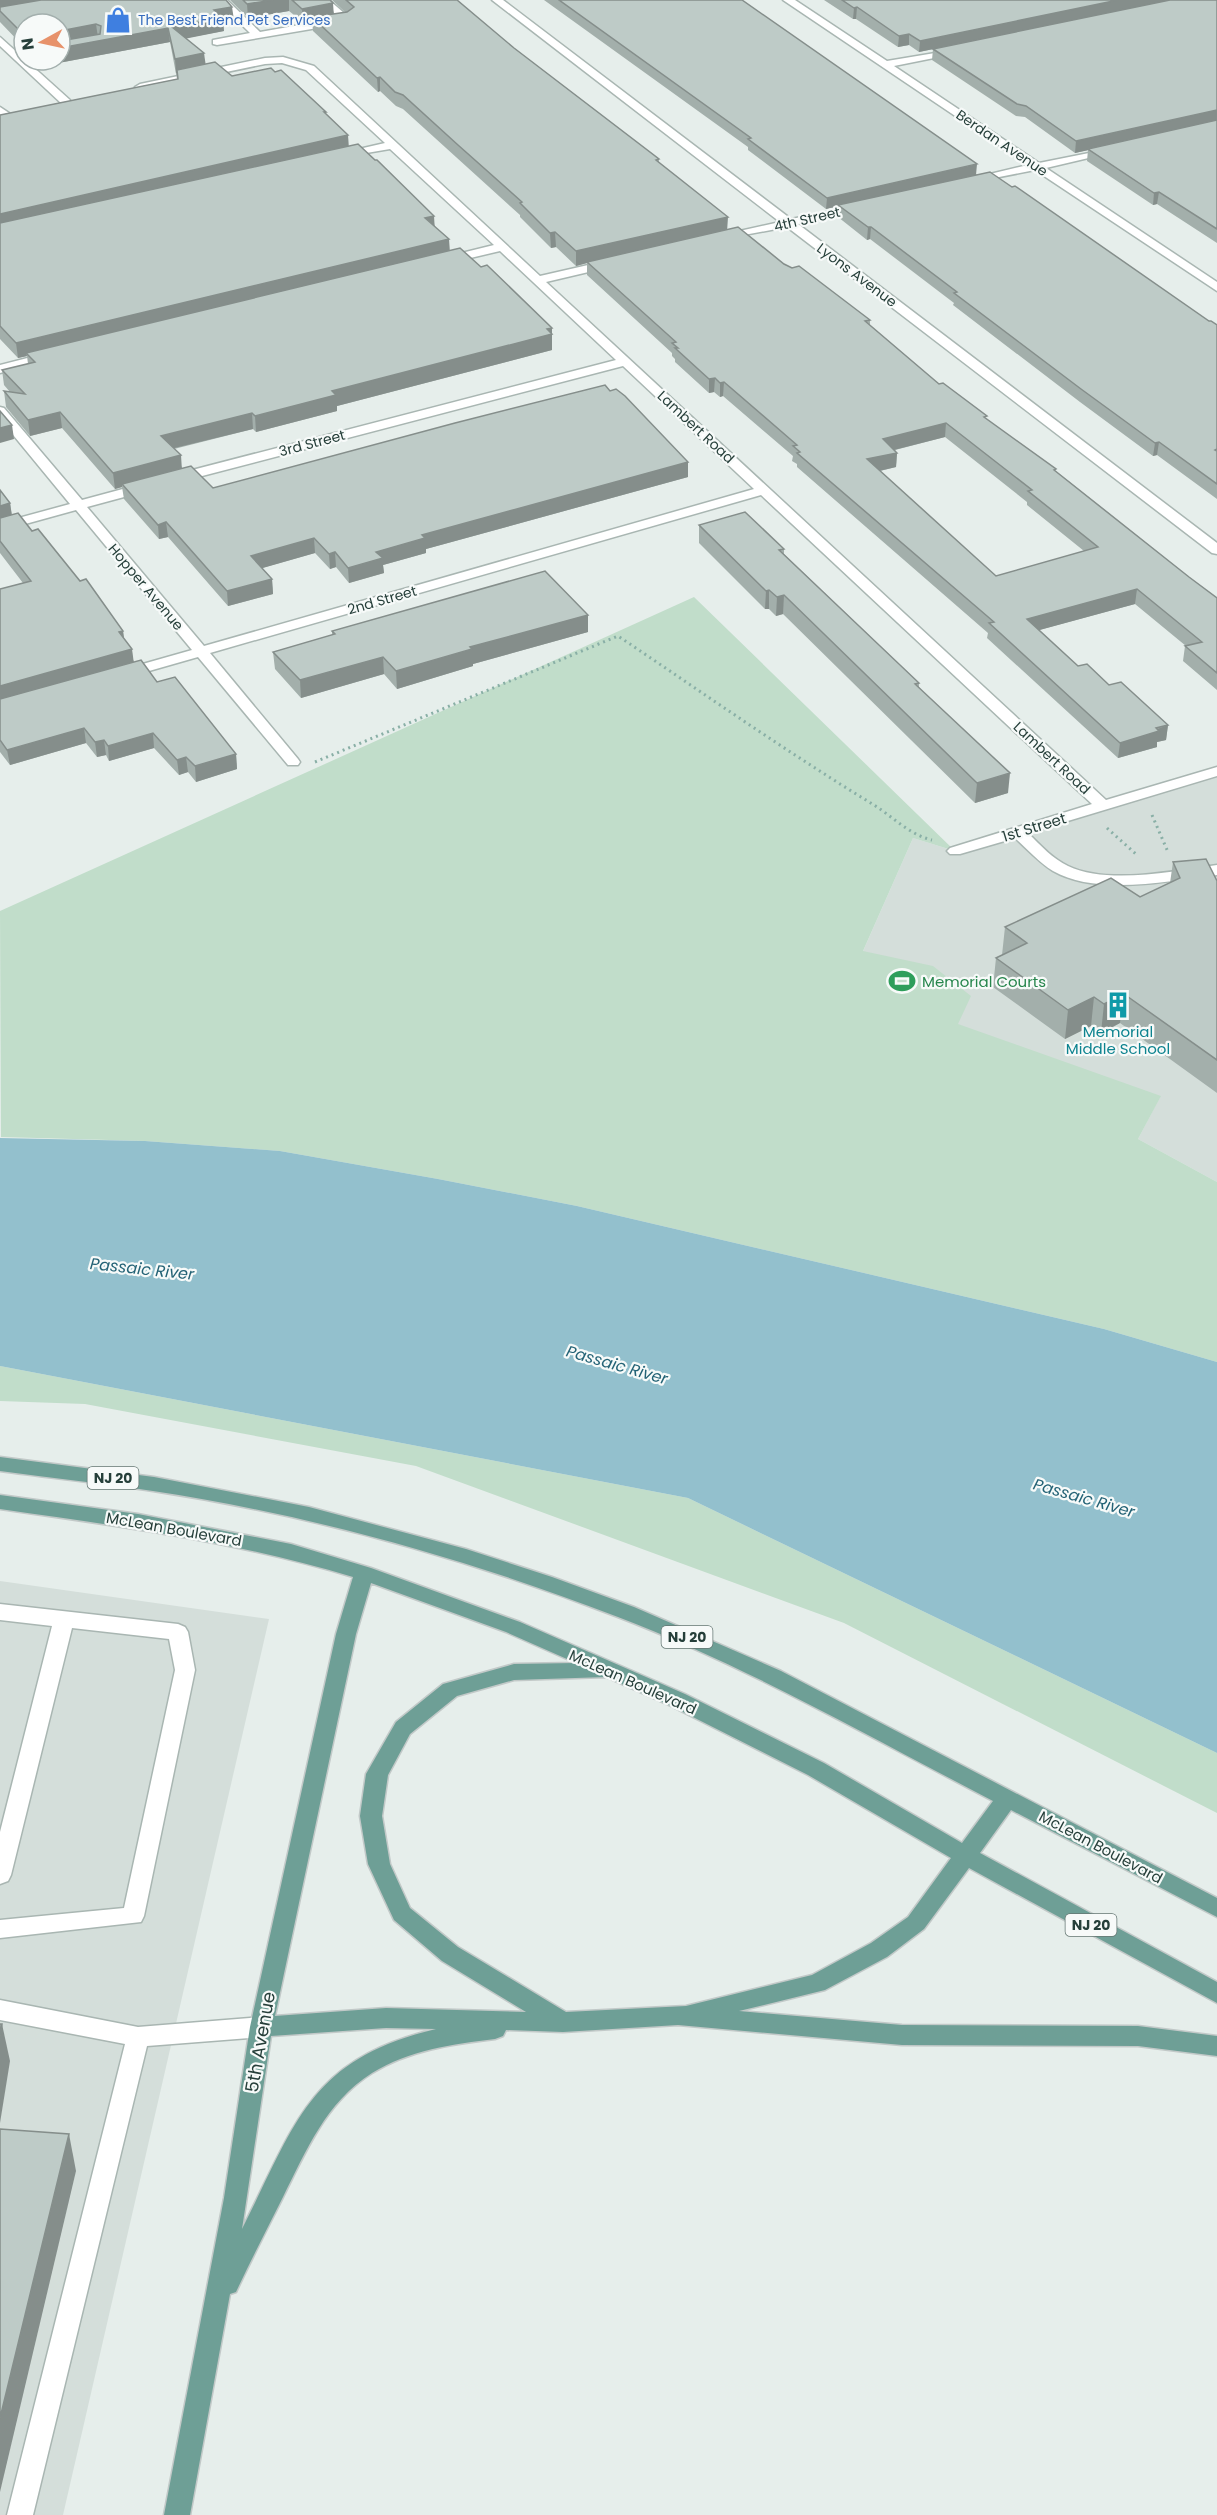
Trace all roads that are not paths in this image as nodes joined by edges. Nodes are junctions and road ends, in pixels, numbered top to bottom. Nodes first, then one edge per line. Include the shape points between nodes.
1 (221, 0) edge
2 (500, 0) edge
3 (788, 0) edge
4 (324, 1) edge
5 (258, 35) junction
6 (0, 40) edge
7 (216, 42) dead end
8 (971, 47) edge
9 (12, 49) edge
10 (885, 65) junction
11 (37, 72) edge
12 (134, 88) edge
13 (66, 102) edge
14 (392, 145) junction
15 (1125, 147) edge
16 (333, 158) edge
17 (1037, 167) junction
18 (966, 183) edge
19 (874, 204) edge
20 (789, 223) junction
21 (708, 241) edge
22 (502, 247) junction
23 (627, 260) edge
24 (428, 264) edge
25 (1211, 277) edge
26 (538, 280) junction
27 (1217, 287) edge
28 (58, 355) edge
29 (626, 362) junction
30 (0, 369) edge
31 (0, 411) edge
32 (764, 490) junction
33 (79, 505) junction
34 (0, 527) edge
35 (1217, 550) edge
36 (201, 652) junction
37 (104, 680) edge
38 (293, 762) road end
39 (1217, 771) edge
40 (1103, 806) junction
41 (1018, 832) junction
42 (948, 849) road end
43 (1217, 870) edge
44 (0, 1464) edge
45 (0, 1503) edge
46 (364, 1573) junction
47 (0, 1612) edge
48 (64, 1619) junction
49 (608, 1671) junction
50 (1008, 1798) junction
51 (966, 1856) junction
52 (0, 1875) edge
53 (1217, 1908) edge
54 (0, 1929) edge
55 (1217, 1993) edge
56 (0, 2010) edge
57 (678, 2015) junction
58 (562, 2022) junction
59 (261, 2027) junction
60 (138, 2037) junction
61 (1217, 2046) edge
62 (217, 2302) junction
63 (20, 2515) edge
64 (177, 2515) edge

1 - 5 street
2 - 20 street, Lyons Avenue
3 - 10 street, Berdan Avenue
4 - 5 street via 347,20
5 - 7 street
6 - 9 street
8 - 10 street
10 - 17 street, Berdan Avenue
11 - 13 street
12 - 14 street, Lambert Road via 250,63 283,60 310,68
14 - 16 street
14 - 22 street, Lambert Road
15 - 17 street
17 - 18 street
17 - 25 street, Berdan Avenue
19 - 20 street, 4th Street
20 - 21 street, 4th Street
20 - 35 street, Lyons Avenue
22 - 24 street
22 - 26 street, Lambert Road
23 - 26 street
25 - 27 street, Berdan Avenue
26 - 29 street, Lambert Road
28 - 30 street
29 - 32 street, Lambert Road
29 - 33 street, 3rd Street
31 - 33 street, Hopper Avenue
32 - 36 street, 2nd Street
32 - 40 street, Lambert Road
33 - 34 street, 3rd Street
33 - 36 street, Hopper Avenue
36 - 37 street, 2nd Street
36 - 38 street, Hopper Avenue
39 - 40 street, 1st Street
40 - 41 street, 1st Street
41 - 42 street, 1st Street
41 - 43 street via 1052,863 1079,876 1117,879
44 - 50 main road, McLean Boulevard / NJ 20 via 226,1496 382,1532 534,1578 724,1653
45 - 46 main road, McLean Boulevard / NJ 20 via 103,1515 208,1534 291,1551
46 - 49 main road, McLean Boulevard / NJ 20 via 513,1627
46 - 59 main road, 5th Avenue via 346,1634
47 - 48 street
48 - 52 street
48 - 54 street via 178,1632 185,1670 133,1916
49 - 51 main road, McLean Boulevard / NJ 20 via 678,1700 816,1769
49 - 58 main road via 514,1672 450,1690 403,1728 377,1774 371,1816 379,1864 402,1914 450,1954
50 - 51 main road
50 - 53 main road, McLean Boulevard / NJ 20
51 - 55 main road, McLean Boulevard / NJ 20
51 - 57 main road via 916,1923 879,1950 817,1983
56 - 60 street
57 - 58 main road
57 - 61 main road via 902,2035 1138,2036
58 - 59 main road via 386,2018
58 - 62 main road via 456,2034 379,2057 349,2076 320,2105 303,2132
59 - 60 street
59 - 62 main road, 5th Avenue
60 - 63 street
62 - 64 main road, 5th Avenue

